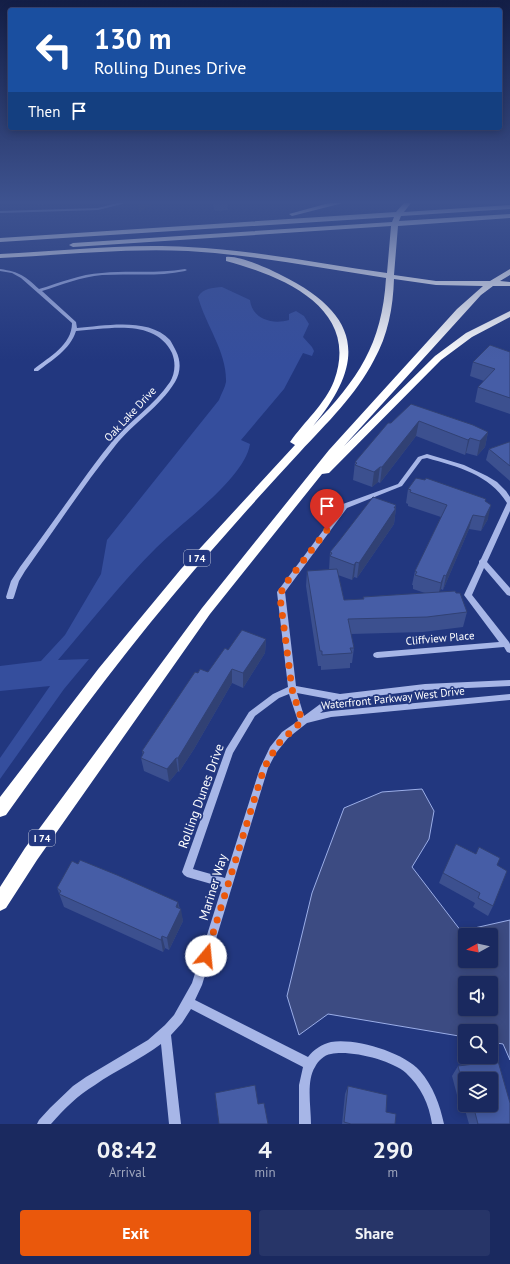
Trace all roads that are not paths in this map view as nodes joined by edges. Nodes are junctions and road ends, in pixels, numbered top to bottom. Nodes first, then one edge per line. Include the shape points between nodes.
1 (11, 255) edge
2 (208, 255) edge
3 (246, 255) edge
4 (392, 255) edge
5 (0, 256) edge
6 (0, 270) edge
7 (185, 270) dead end
8 (509, 271) edge
9 (510, 284) edge
10 (38, 291) junction
11 (510, 314) edge
12 (510, 318) edge
13 (75, 330) junction
14 (478, 331) junction
15 (36, 370) dead end
16 (306, 488) junction
17 (510, 503) edge
18 (245, 505) junction
19 (482, 561) junction
20 (510, 593) edge
21 (10, 597) dead end
22 (508, 647) edge
23 (377, 655) dead end
24 (510, 683) edge
25 (292, 689) junction
26 (340, 697) junction
27 (510, 697) edge
28 (302, 721) junction
29 (0, 810) edge
30 (228, 884) junction
31 (0, 902) edge
32 (189, 1002) junction
33 (165, 1032) junction
34 (310, 1064) junction
35 (43, 1124) edge
36 (175, 1124) edge
37 (305, 1124) edge
38 (438, 1124) edge

1 - 5 highway
2 - 18 highway via 266,270 293,282 329,311 338,325 343,340 344,358 340,379 334,391
3 - 9 highway via 436,283
4 - 18 highway, I 74 via 389,301 381,334 357,380 329,416
6 - 10 street via 18,274
7 - 10 street via 155,275 96,275
8 - 16 highway, I 74 via 478,293 449,322 333,452
10 - 13 street via 71,319
11 - 14 highway
12 - 14 highway
13 - 15 street via 67,344
13 - 21 street, Oak Lake Drive via 126,327 156,332 171,344 177,357 177,371 168,388 113,444 22,569
14 - 16 highway via 438,358
16 - 31 highway, I 74 via 201,617 36,847
17 - 19 street
17 - 25 street via 507,496 482,475 427,456 420,458 400,485 345,506 283,587 280,597
18 - 29 highway, I 74 via 176,583 108,666
19 - 20 street
19 - 22 street via 468,596
22 - 23 street, Cliffview Place
24 - 26 street, Waterfront Parkway West Drive via 425,687
25 - 26 street
25 - 28 street
25 - 30 street, Rolling Dunes Drive via 276,696 252,714 229,752 187,872
26 - 28 street, Waterfront Parkway West Drive
27 - 28 street, Waterfront Parkway West Drive via 331,714
28 - 30 street, Mariner Way via 278,744 264,768
30 - 32 street, Mariner Way via 197,985
32 - 33 street, Mariner Way
32 - 34 street
33 - 35 street, Mariner Way via 74,1092
33 - 36 street
34 - 37 street via 305,1078
34 - 38 street via 327,1049 342,1048 380,1053 402,1063 428,1090

